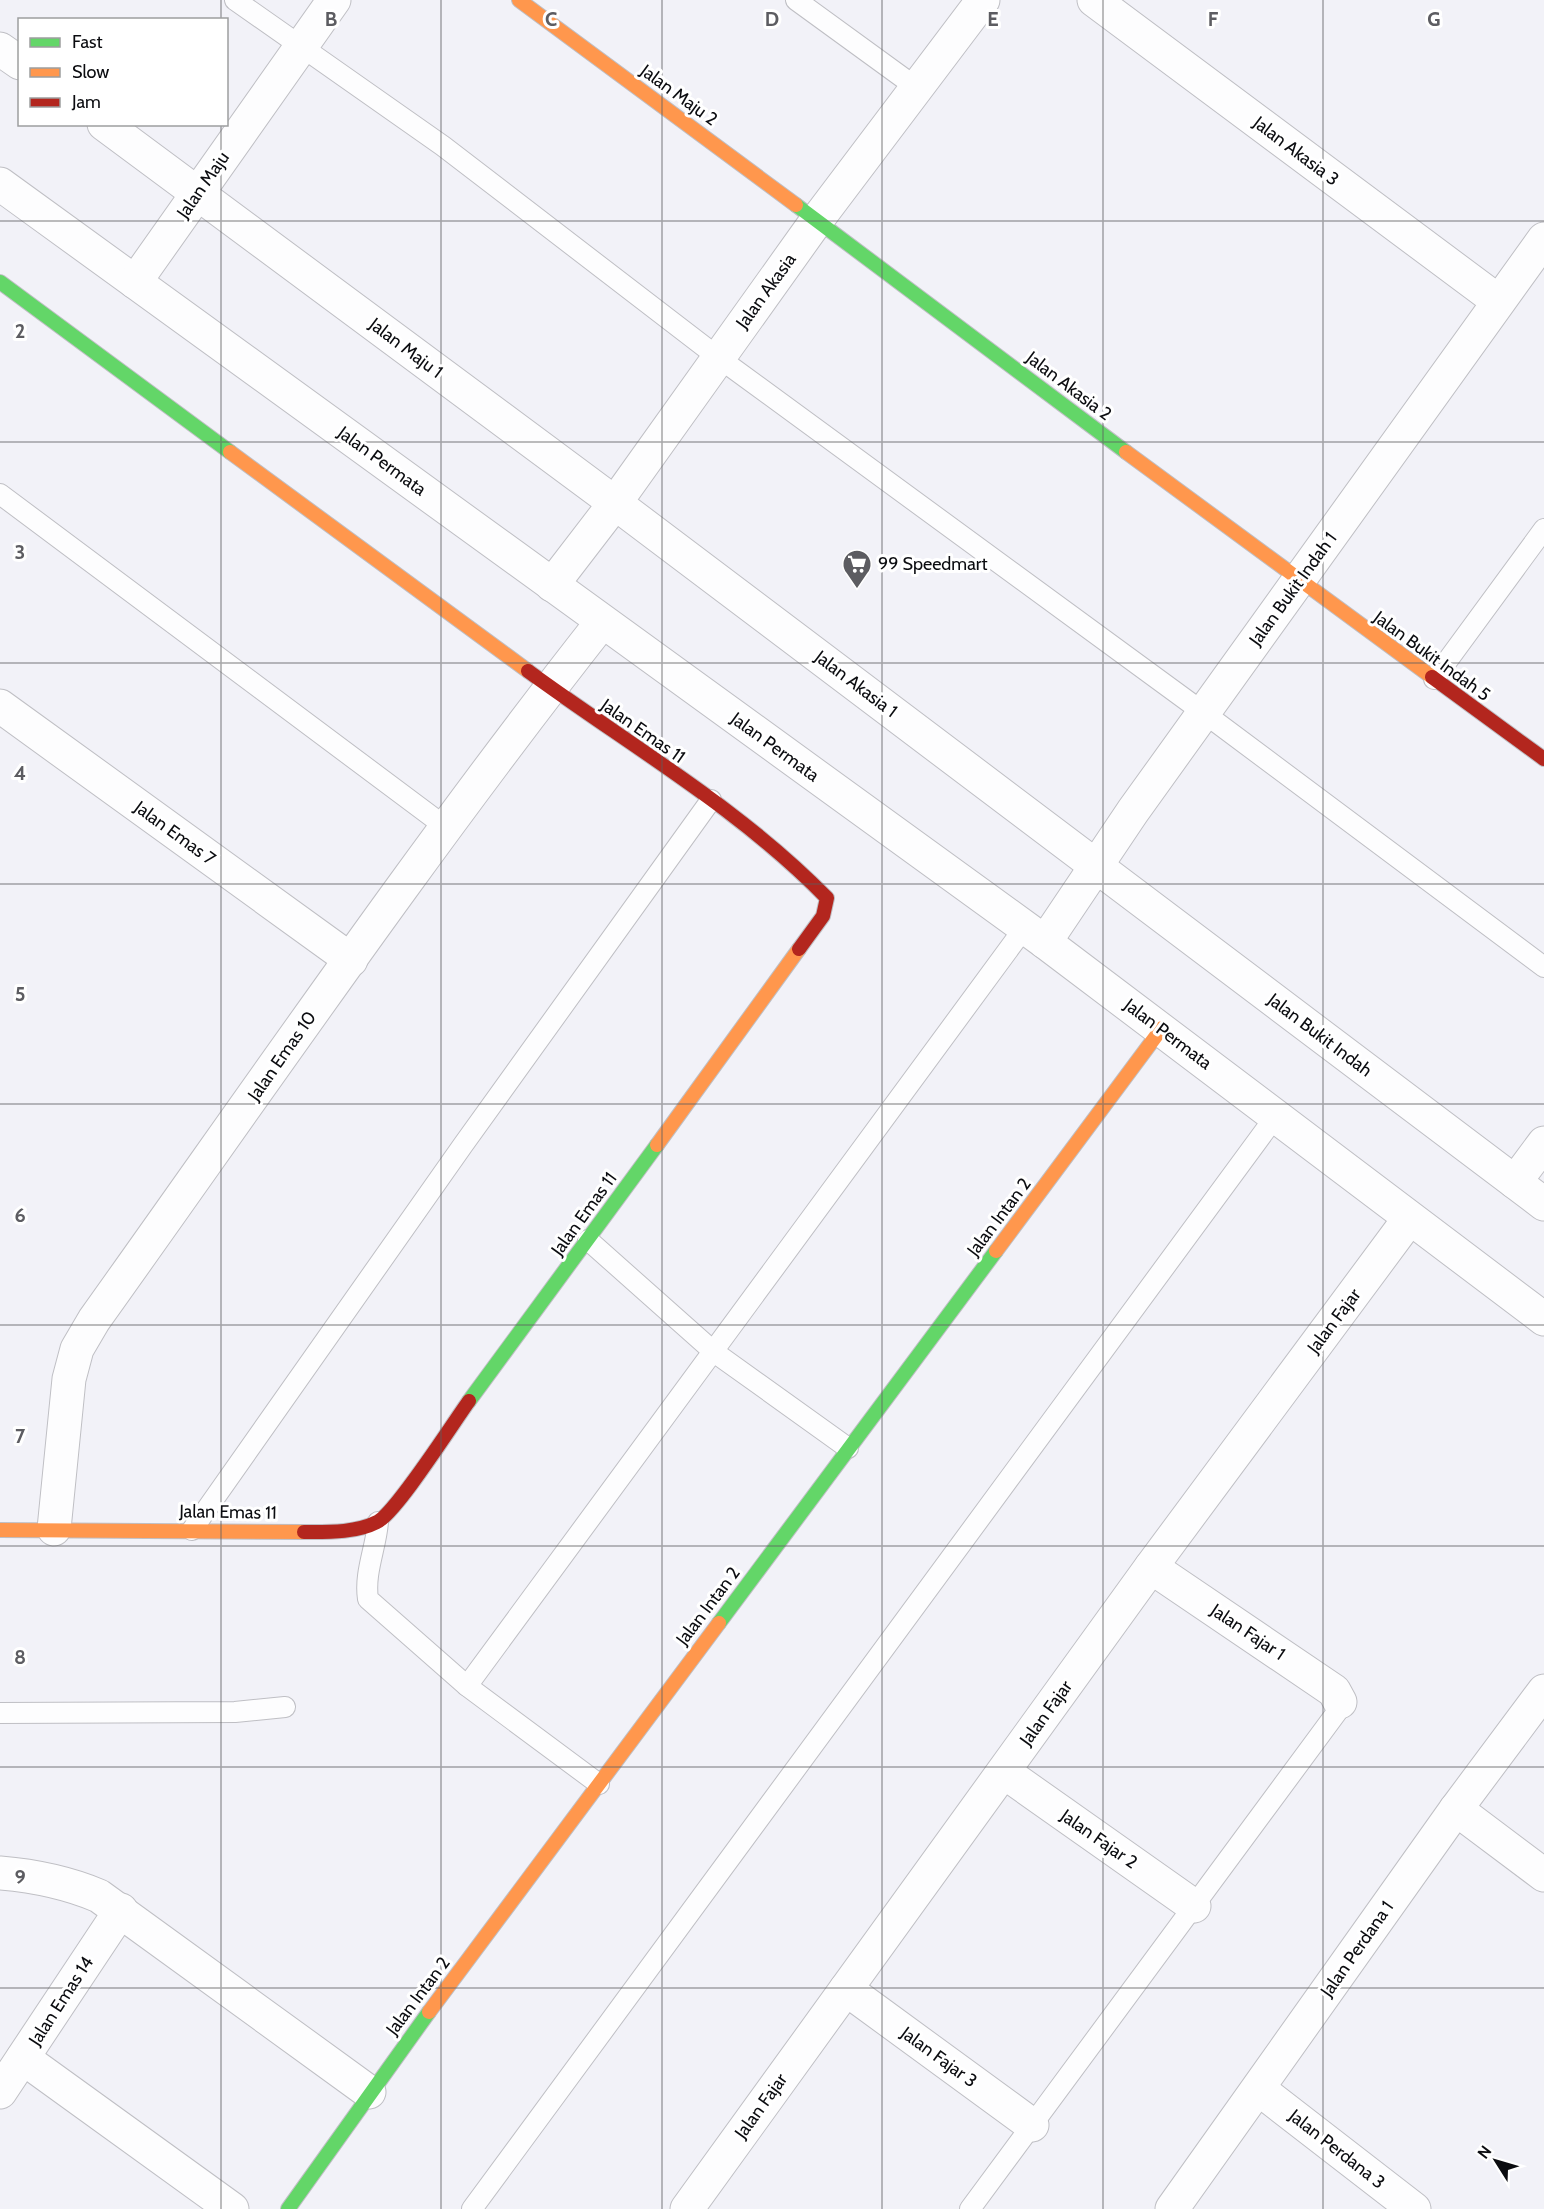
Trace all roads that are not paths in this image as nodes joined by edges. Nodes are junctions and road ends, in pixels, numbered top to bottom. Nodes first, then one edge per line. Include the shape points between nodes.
1 (235, 0) edge
2 (334, 0) edge
3 (519, 0) edge
4 (796, 0) edge
5 (983, 0) edge
6 (1094, 0) edge
7 (299, 47) junction
8 (0, 48) edge
9 (18, 62) edge
10 (917, 88) junction
11 (107, 126) edge
12 (0, 184) edge
13 (197, 192) junction
14 (818, 220) junction
15 (1544, 239) edge
16 (0, 282) edge
17 (135, 282) junction
18 (1498, 302) junction
19 (719, 358) junction
20 (0, 495) edge
21 (615, 503) junction
22 (1544, 529) edge
23 (1299, 581) junction
24 (552, 585) junction
25 (602, 622) junction
26 (1434, 679) junction
27 (550, 688) junction
28 (0, 706) edge
29 (1204, 713) junction
30 (1544, 759) edge
31 (711, 800) junction
32 (447, 828) junction
33 (1097, 866) junction
34 (1035, 935) junction
35 (351, 960) junction
36 (1544, 967) edge
37 (1162, 1028) junction
38 (1275, 1117) junction
39 (1544, 1143) edge
40 (1515, 1182) junction
41 (1544, 1204) edge
42 (1409, 1219) junction
43 (588, 1240) junction
44 (1544, 1318) edge
45 (714, 1352) junction
46 (848, 1448) junction
47 (378, 1522) junction
48 (54, 1529) junction
49 (0, 1530) edge
50 (192, 1530) junction
51 (1151, 1567) junction
52 (467, 1686) junction
53 (1544, 1691) edge
54 (1340, 1702) joint
55 (285, 1707) dead end
56 (0, 1713) edge
57 (1004, 1772) junction
58 (599, 1784) junction
59 (1456, 1809) junction
60 (0, 1873) edge
61 (1544, 1875) edge
62 (1194, 1906) junction
63 (121, 1910) junction
64 (846, 1989) junction
65 (23, 2058) junction
66 (1259, 2089) junction
67 (0, 2092) edge
68 (369, 2092) junction
69 (1032, 2125) junction
70 (232, 2209) edge
71 (288, 2209) edge
72 (472, 2209) edge
73 (687, 2209) edge
74 (970, 2209) edge
75 (1172, 2209) edge
76 (1414, 2209) edge

1 - 7 lane
2 - 7 street, Jalan Maju
3 - 14 street, Jalan Maju 2
4 - 10 lane
5 - 10 street, Jalan Akasia
6 - 18 street, Jalan Akasia 3
7 - 13 street, Jalan Maju
7 - 19 lane via 443,146
8 - 9 street
10 - 14 street, Jalan Akasia
11 - 13 street, Jalan Maju 1
12 - 17 street, Jalan Permata
13 - 17 street, Jalan Maju
13 - 21 street, Jalan Maju 1
14 - 19 street, Jalan Akasia
14 - 23 street, Jalan Akasia 2
15 - 18 street, Jalan Bukit Indah 1
16 - 27 street, Jalan Emas 11
17 - 24 street, Jalan Permata
18 - 23 street, Jalan Bukit Indah 1
19 - 21 street, Jalan Akasia
19 - 29 lane
20 - 32 lane
21 - 24 street, Jalan Akasia
21 - 33 street, Jalan Akasia 1
22 - 26 lane
23 - 26 street, Jalan Bukit Indah 5
23 - 29 street, Jalan Bukit Indah 1
24 - 25 street, Jalan Permata
25 - 27 street, Jalan Emas 10
25 - 34 street, Jalan Permata
26 - 30 street, Jalan Bukit Indah 5
27 - 31 street, Jalan Emas 11
27 - 32 street, Jalan Emas 10
28 - 35 street, Jalan Emas 7
29 - 33 street, Jalan Bukit Indah 1
29 - 36 lane
31 - 43 street, Jalan Emas 11 via 796,864 827,898 823,916
31 - 50 lane
32 - 35 street, Jalan Emas 10
33 - 34 street, Jalan Bukit Indah 1
33 - 40 street, Jalan Bukit Indah
34 - 37 street, Jalan Permata
34 - 45 lane
35 - 48 street, Jalan Emas 10 via 77,1349 64,1414
37 - 38 street, Jalan Permata
37 - 46 street, Jalan Intan 2
38 - 42 street, Jalan Permata
38 - 72 lane
39 - 40 street
40 - 41 street, Jalan Bukit Indah
42 - 44 street, Jalan Permata
42 - 51 street, Jalan Fajar
43 - 45 lane
43 - 47 street, Jalan Emas 11 via 397,1502
45 - 46 lane
45 - 52 lane
46 - 58 street, Jalan Intan 2
47 - 50 street, Jalan Emas 11 via 336,1532
47 - 52 lane via 366,1583 368,1599
48 - 49 street, Jalan Emas 11
48 - 50 street, Jalan Emas 11
51 - 54 street, Jalan Fajar 1 via 1334,1691
51 - 57 street, Jalan Fajar
52 - 58 lane
53 - 59 street, Jalan Perdana 1
54 - 62 lane via 1337,1712
55 - 56 lane via 236,1712
57 - 62 street, Jalan Fajar 2
57 - 64 street, Jalan Fajar
58 - 68 street, Jalan Intan 2
59 - 61 street
59 - 66 street, Jalan Perdana 1
60 - 63 street via 71,1884
62 - 69 lane
63 - 65 street, Jalan Emas 14
63 - 68 street
64 - 69 street, Jalan Fajar 3
64 - 73 street, Jalan Fajar
65 - 67 street, Jalan Emas 14
65 - 70 street
66 - 75 street, Jalan Perdana 1
66 - 76 street, Jalan Perdana 3
68 - 71 street, Jalan Intan 2
69 - 74 lane

